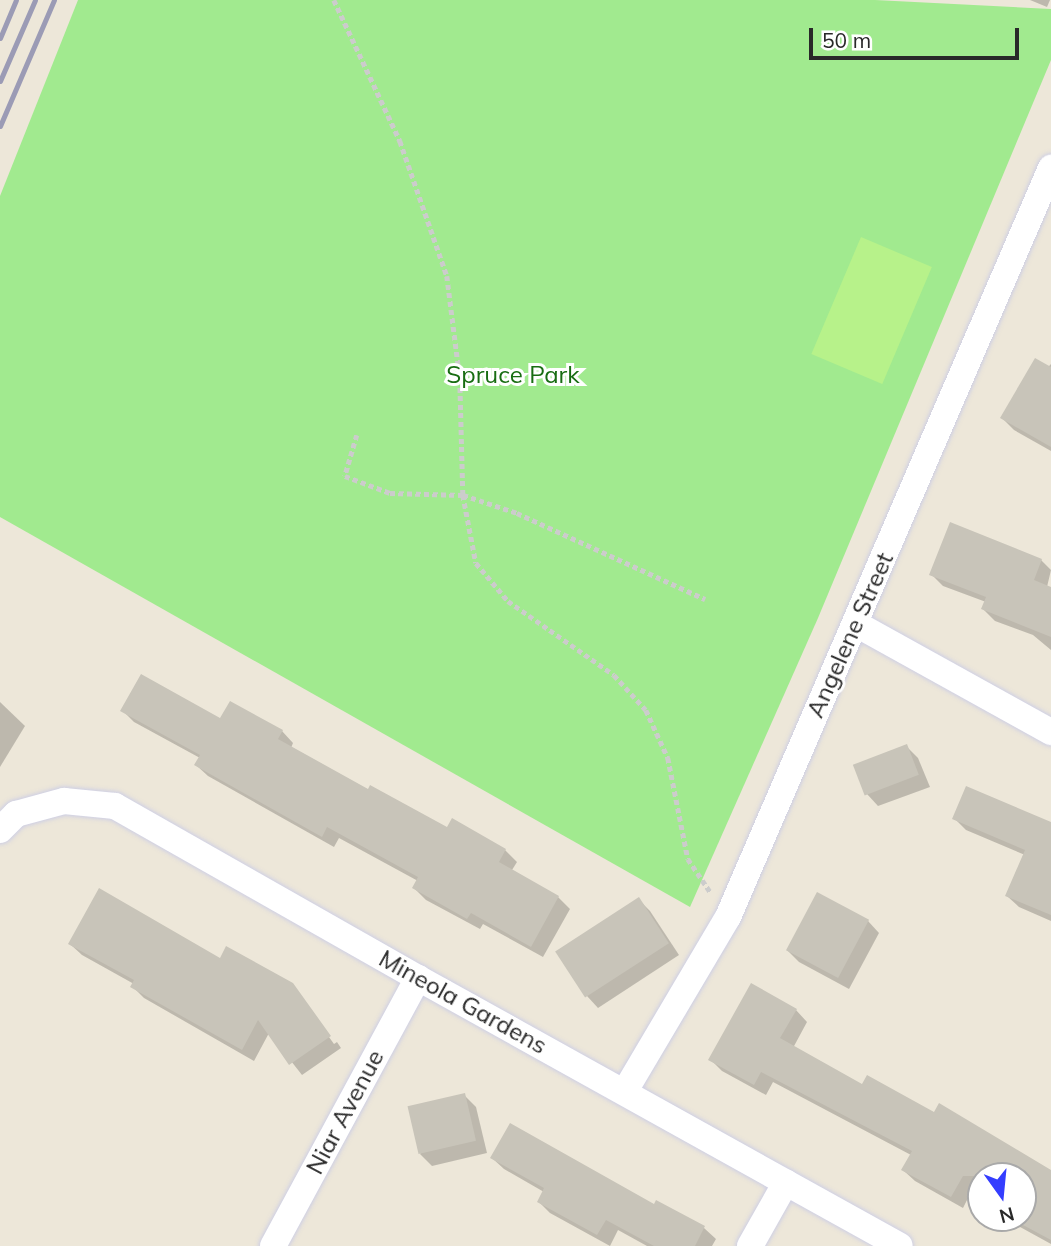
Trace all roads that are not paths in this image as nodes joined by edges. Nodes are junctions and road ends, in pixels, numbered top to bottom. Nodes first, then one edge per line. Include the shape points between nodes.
1 (1051, 168) edge
2 (856, 624) junction
3 (1051, 732) edge
4 (8, 822) edge
5 (418, 978) junction
6 (625, 1091) junction
7 (786, 1182) junction
8 (273, 1246) edge
9 (750, 1246) edge
10 (900, 1246) edge

1 - 2 street, Angelene Street
2 - 3 street
2 - 6 street, Angelene Street via 728,917
4 - 5 street, Mineola Gardens via 64,801 115,806
5 - 6 street, Mineola Gardens
5 - 8 street, Niar Avenue
6 - 7 street, Mineola Gardens
7 - 9 street
7 - 10 street, Mineola Gardens

